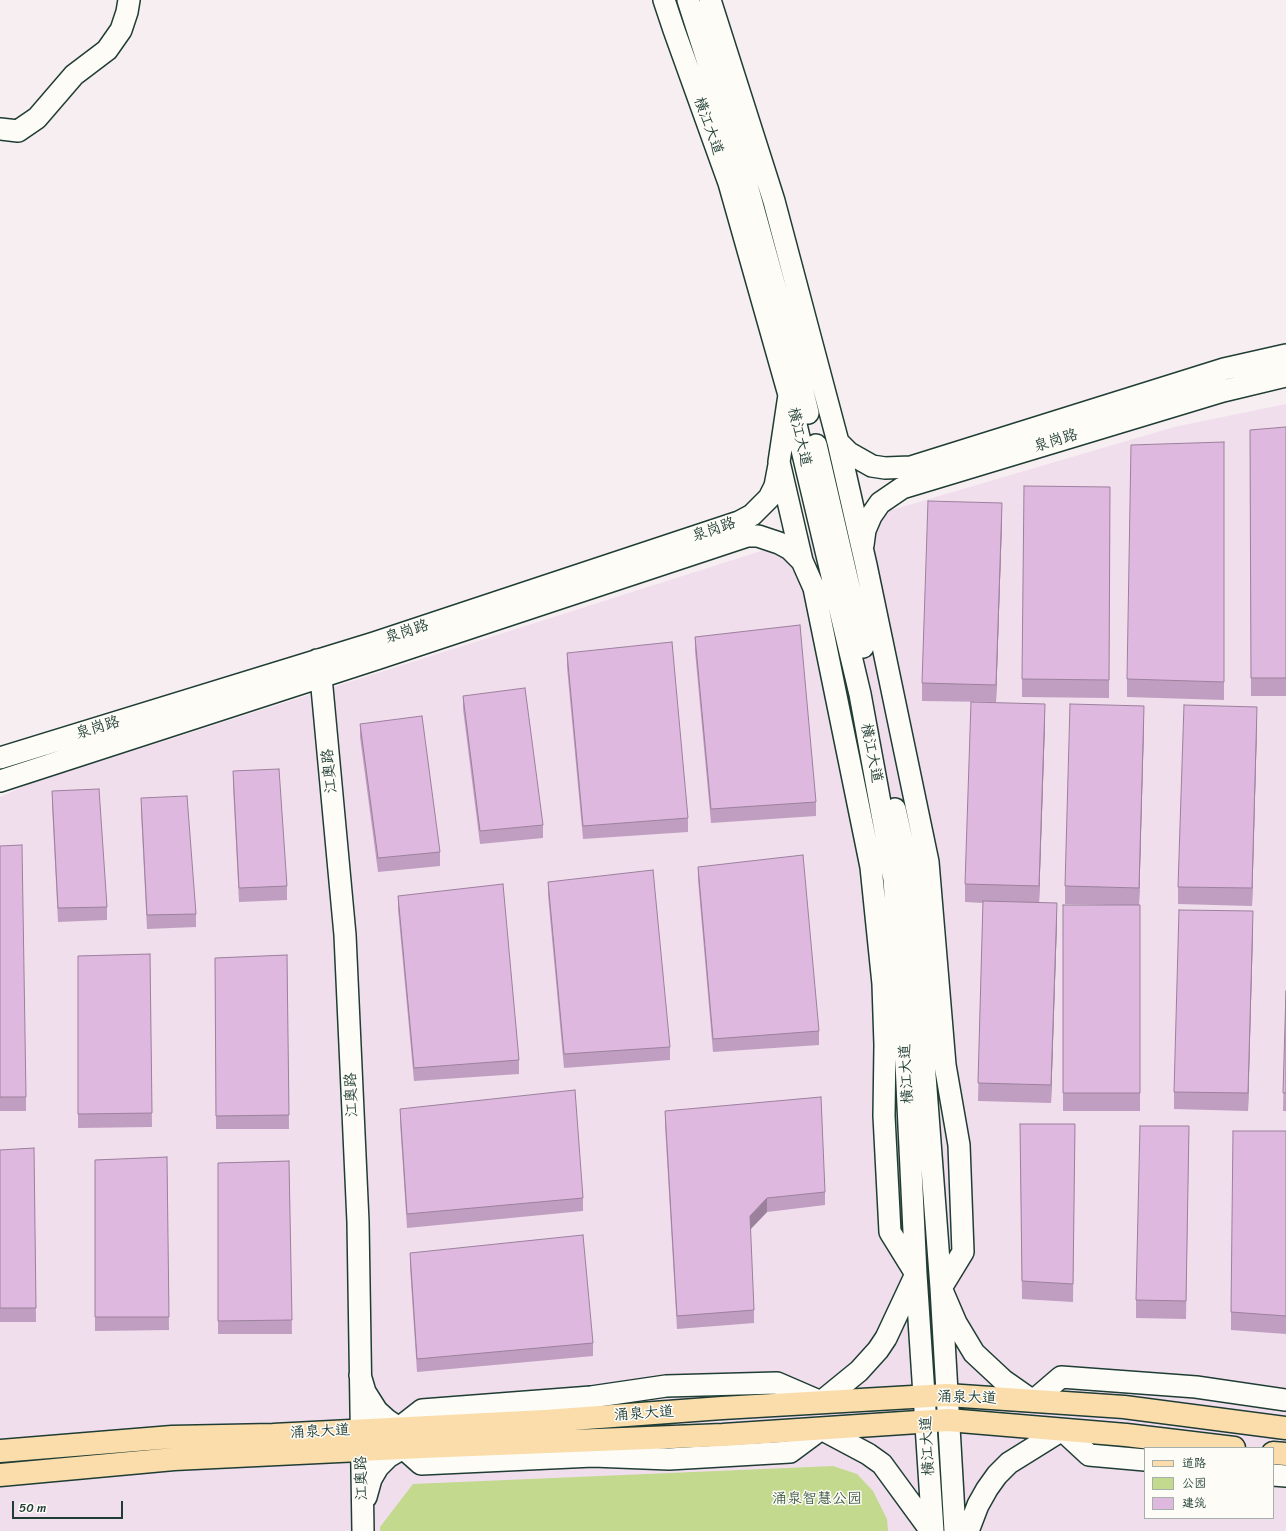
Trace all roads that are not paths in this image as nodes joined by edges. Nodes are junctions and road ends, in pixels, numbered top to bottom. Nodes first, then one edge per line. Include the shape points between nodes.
1 (129, 0) edge
2 (664, 0) edge
3 (688, 0) edge
4 (710, 0) edge
5 (0, 128) edge
6 (1286, 355) edge
7 (1286, 376) edge
8 (789, 395) junction
9 (826, 402) junction
10 (807, 408) junction
11 (838, 442) junction
12 (779, 462) junction
13 (914, 475) junction
14 (741, 529) junction
15 (862, 550) junction
16 (802, 561) junction
17 (870, 585) junction
18 (835, 599) junction
19 (313, 670) junction
20 (0, 758) edge
21 (0, 781) edge
22 (916, 1274) junction
23 (941, 1288) junction
24 (360, 1375) junction
25 (947, 1395) junction
26 (925, 1396) junction
27 (1286, 1400) edge
28 (1033, 1401) junction
29 (821, 1402) junction
30 (948, 1420) junction
31 (926, 1421) junction
32 (821, 1428) junction
33 (1286, 1428) edge
34 (1062, 1430) junction
35 (401, 1438) junction
36 (355, 1441) junction
37 (1226, 1447) edge
38 (0, 1451) edge
39 (1274, 1453) edge
40 (1286, 1454) edge
41 (1144, 1460) edge
42 (0, 1475) edge
43 (1274, 1475) edge
44 (1286, 1476) edge
45 (363, 1522) edge
46 (348, 1531) edge
47 (932, 1531) edge
48 (955, 1531) edge
49 (968, 1531) edge

1 - 5 street via 121,30 107,50 74,75 37,118 18,131
2 - 8 street, 横江大道 via 729,183
3 - 10 street, 横江大道 via 745,178
4 - 9 street via 774,201
6 - 13 street, 泉岗路 via 1224,369
7 - 13 street, 泉岗路
8 - 12 street, 泉岗路
8 - 18 street, 横江大道
9 - 10 street
9 - 11 street
10 - 18 street, 横江大道
11 - 13 street, 泉岗路 via 849,453 872,466
11 - 15 street
12 - 14 street, 泉岗路 via 775,486
12 - 16 street
13 - 15 street, 泉岗路 via 880,503 865,530
14 - 16 street, 泉岗路 via 779,543 790,549
14 - 19 street, 泉岗路
15 - 17 street
16 - 18 street via 814,588
17 - 18 street
17 - 23 street via 928,862 945,1065 959,1145 964,1252
18 - 22 street, 横江大道 via 860,694 894,879
18 - 23 street, 横江大道 via 910,876
19 - 20 street, 泉岗路
19 - 21 street, 泉岗路
19 - 24 street, 江奥路 via 345,935 358,1222
19 - 36 street, 江奥路 via 329,909 344,1207 348,1363
22 - 26 street, 横江大道
22 - 29 street via 878,1350 859,1371
23 - 25 street, 横江大道
23 - 28 street via 956,1323 974,1353 1003,1380
24 - 35 street via 365,1392 377,1411
24 - 36 street, 江奥路
25 - 26 main road, 涌泉大道
25 - 28 main road, 涌泉大道
25 - 30 street, 横江大道
26 - 29 main road, 涌泉大道
26 - 31 street, 横江大道
27 - 28 street via 1196,1387 1061,1377
28 - 33 main road, 涌泉大道 via 1124,1407
29 - 35 main road, 涌泉大道 via 545,1421
30 - 31 main road, 涌泉大道
30 - 34 main road, 涌泉大道
30 - 48 street, 横江大道
31 - 32 main road, 涌泉大道
31 - 47 street, 横江大道
32 - 35 main road, 涌泉大道 via 723,1435
32 - 47 street via 882,1464
34 - 37 main road, 涌泉大道
34 - 41 street via 1089,1455
34 - 49 street via 1009,1463 997,1475 978,1505
35 - 36 main road, 涌泉大道
35 - 45 street via 371,1480
36 - 38 main road, 涌泉大道 via 273,1435 172,1438
36 - 42 main road, 涌泉大道
36 - 45 street, 江奥路
36 - 46 street, 江奥路
39 - 40 main road
43 - 44 street

